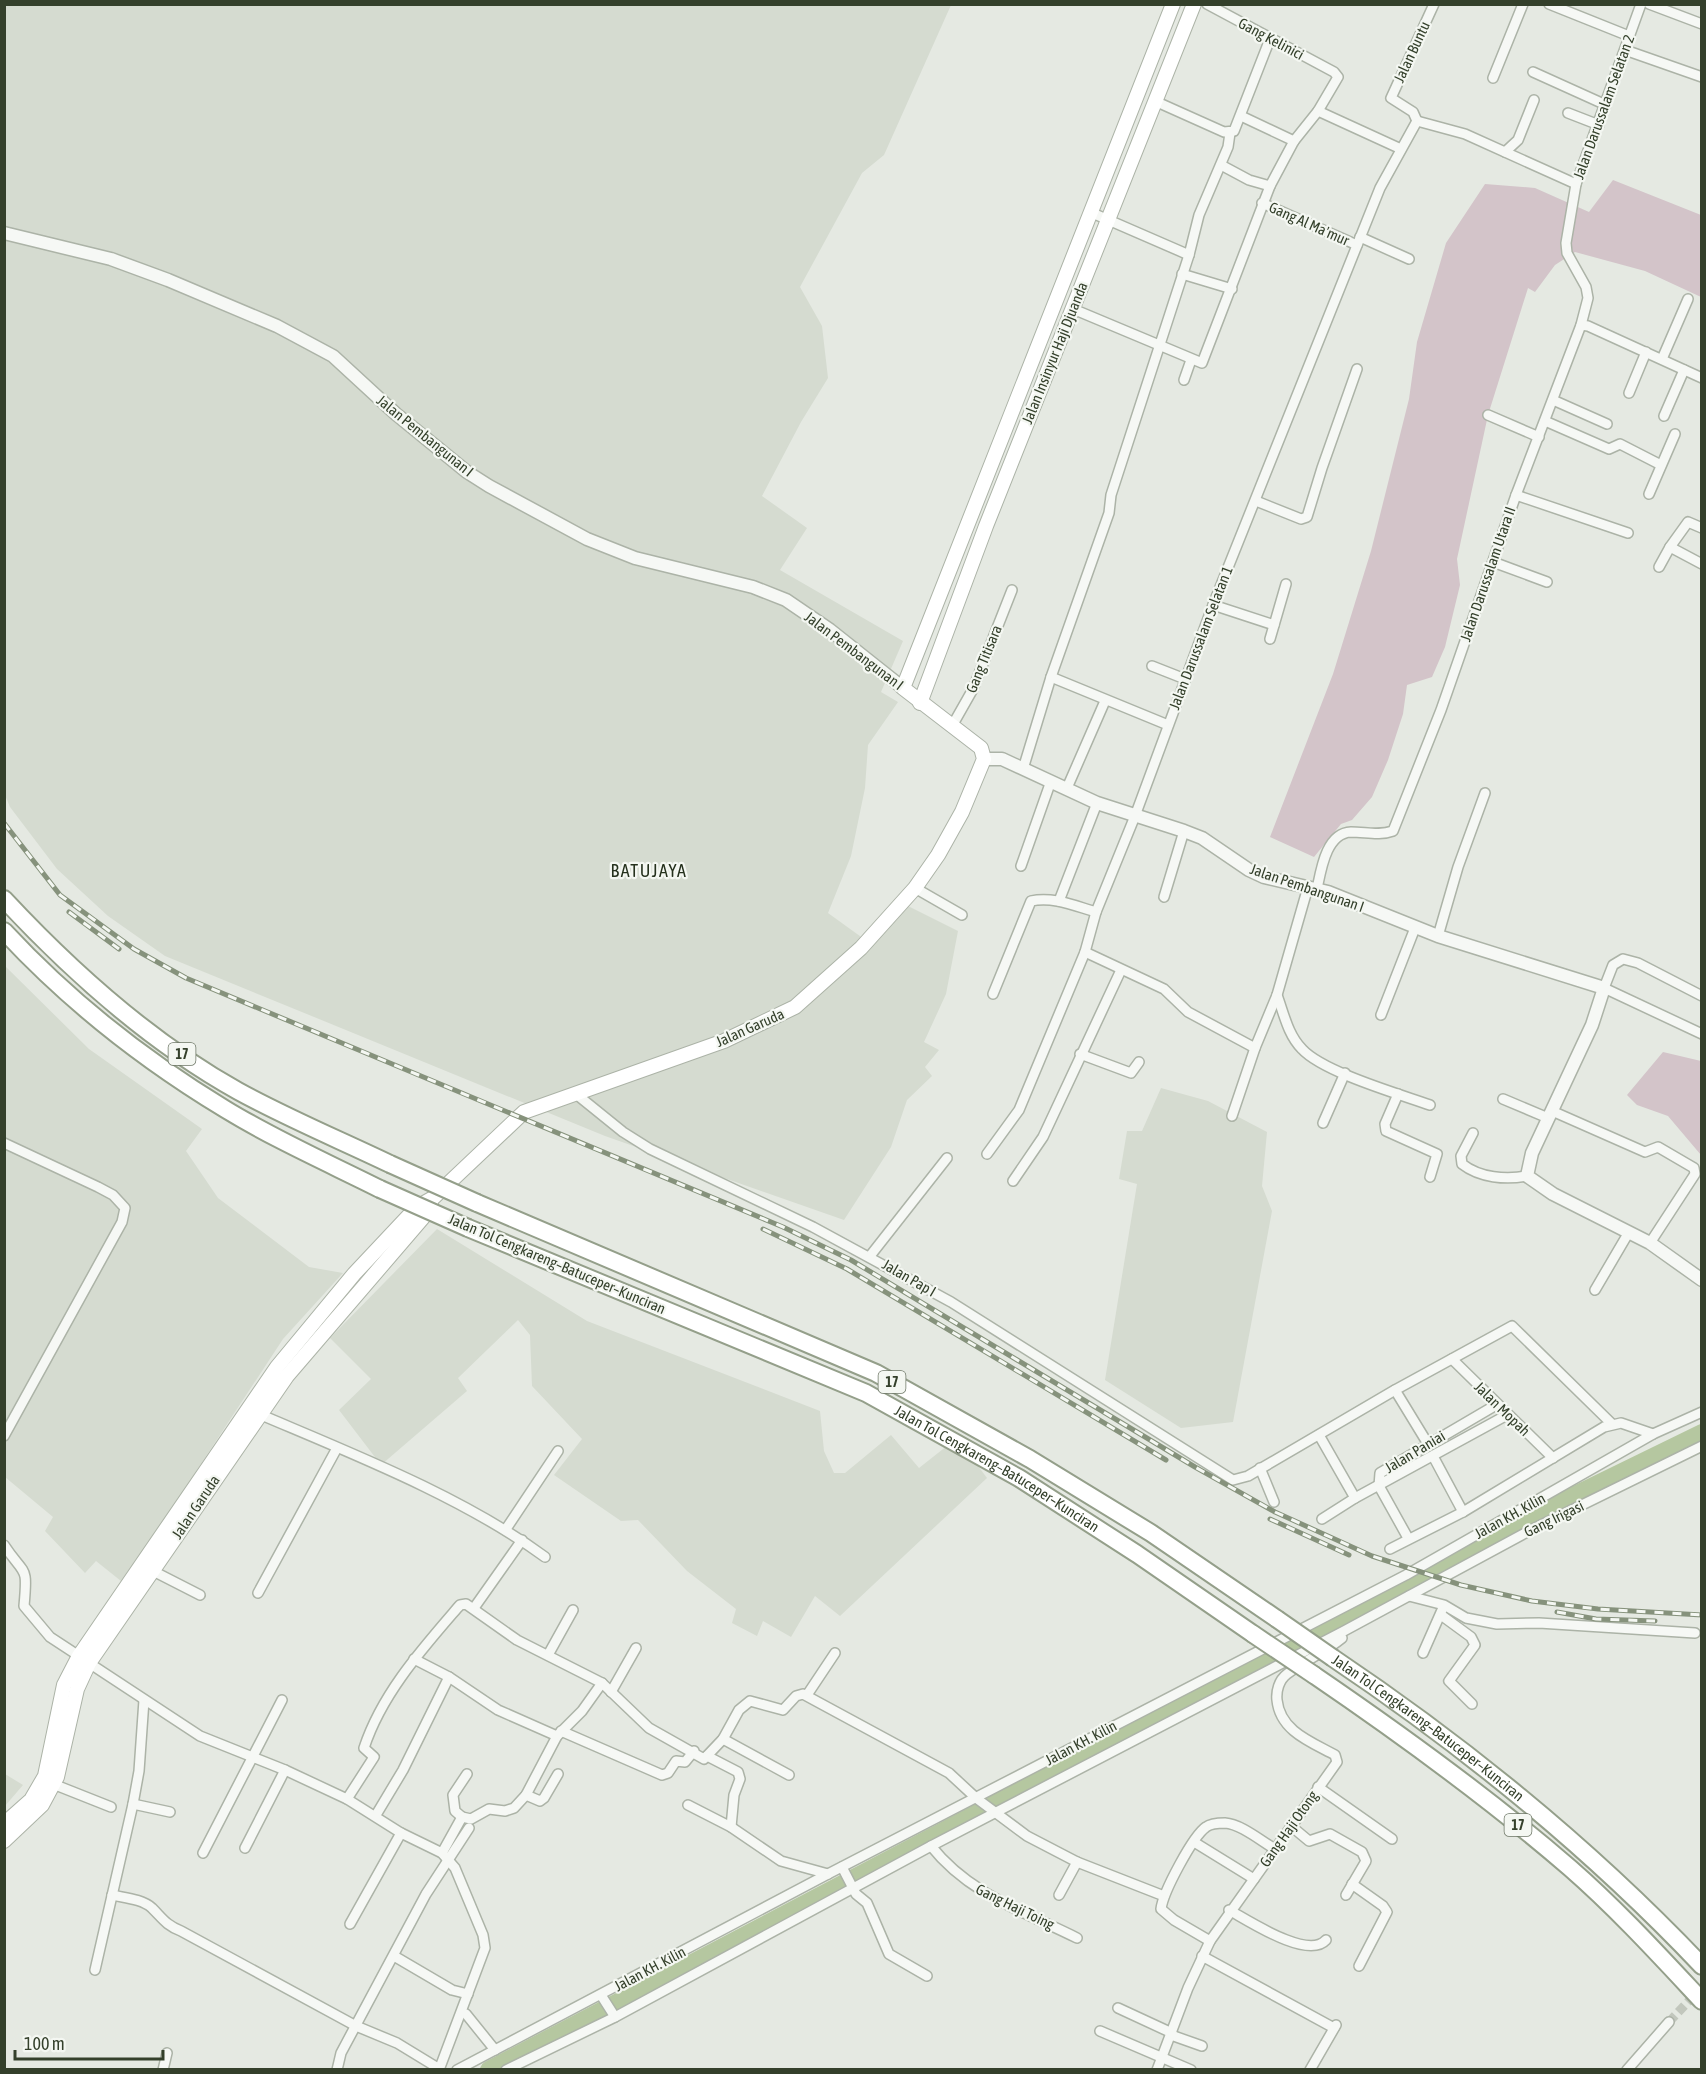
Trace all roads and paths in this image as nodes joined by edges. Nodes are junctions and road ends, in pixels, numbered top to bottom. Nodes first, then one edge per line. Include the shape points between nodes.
1 (1173, 4) edge
2 (1194, 4) edge
3 (1207, 4) edge
4 (1434, 4) edge
5 (1523, 4) edge
6 (1549, 4) edge
7 (1641, 4) edge
8 (1649, 4) edge
9 (1701, 24) edge
10 (1629, 36) junction
11 (1270, 39) junction
12 (1624, 50) junction
13 (1533, 72) dead end
14 (1701, 77) edge
15 (1493, 78) dead end
16 (1534, 100) dead end
17 (1156, 102) junction
18 (1606, 105) junction
19 (1318, 111) junction
20 (1568, 113) dead end
21 (1241, 116) junction
22 (1417, 121) junction
23 (1599, 126) junction
24 (1230, 132) junction
25 (1294, 141) junction
26 (1401, 149) junction
27 (1505, 152) junction
28 (1221, 165) junction
29 (1576, 184) junction
30 (1270, 186) junction
31 (1262, 202) junction
32 (1573, 211) joint
33 (1090, 212) junction
34 (1108, 220) junction
35 (4, 233) edge
36 (1358, 241) junction
37 (1189, 255) junction
38 (1409, 260) dead end
39 (1182, 274) junction
40 (1232, 289) junction
41 (1688, 299) dead end
42 (1073, 309) junction
43 (1581, 325) junction
44 (1160, 347) junction
45 (1646, 352) junction
46 (1662, 359) junction
47 (1191, 360) junction
48 (1357, 369) dead end
49 (1684, 370) junction
50 (1701, 378) edge
51 (1184, 381) dead end
52 (1629, 393) dead end
53 (1553, 400) junction
54 (1488, 415) dead end
55 (1664, 416) dead end
56 (1545, 421) junction
57 (1606, 424) dead end
58 (1675, 434) dead end
59 (1539, 437) junction
60 (1661, 465) junction
61 (1516, 495) junction
62 (1649, 495) dead end
63 (1256, 501) junction
64 (1701, 528) edge
65 (1628, 533) dead end
66 (1670, 547) junction
67 (1493, 562) junction
68 (1701, 564) edge
69 (1659, 567) dead end
70 (1547, 582) dead end
71 (1286, 584) dead end
72 (1012, 590) dead end
73 (1213, 605) junction
74 (1274, 625) junction
75 (1270, 639) dead end
76 (1152, 666) dead end
77 (1051, 677) junction
78 (1185, 679) junction
79 (903, 688) junction
80 (1105, 701) junction
81 (920, 703) junction
82 (1168, 725) junction
83 (952, 726) junction
84 (984, 759) junction
85 (1023, 769) junction
86 (1051, 782) junction
87 (1066, 788) junction
88 (1485, 793) dead end
89 (1097, 803) junction
90 (1135, 816) junction
91 (1184, 831) junction
92 (1021, 866) dead end
93 (915, 888) junction
94 (1312, 888) junction
95 (1164, 897) dead end
96 (4, 899) edge
97 (1059, 901) junction
98 (1096, 912) junction
99 (962, 915) dead end
100 (1415, 928) junction
101 (4, 931) edge
102 (1438, 936) junction
103 (1085, 952) junction
104 (1121, 970) junction
105 (1604, 988) junction
106 (993, 994) dead end
107 (1277, 995) junction
108 (1701, 996) edge
109 (1381, 1015) dead end
110 (1701, 1034) edge
111 (1255, 1048) junction
112 (1080, 1054) junction
113 (1139, 1062) dead end
114 (1345, 1073) junction
115 (576, 1094) junction
116 (1398, 1094) junction
117 (1503, 1099) dead end
118 (1430, 1105) dead end
119 (1550, 1115) junction
120 (1232, 1116) dead end
121 (1323, 1123) dead end
122 (1473, 1133) dead end
123 (4, 1143) edge
124 (987, 1154) dead end
125 (947, 1158) dead end
126 (1527, 1176) junction
127 (1430, 1177) dead end
128 (1012, 1180) dead end
129 (433, 1198) junction
130 (1629, 1232) junction
131 (1650, 1243) junction
132 (870, 1256) junction
133 (354, 1274) junction
134 (1701, 1280) edge
135 (365, 1284) junction
136 (1595, 1290) dead end
137 (1452, 1359) junction
138 (282, 1371) junction
139 (1395, 1390) junction
140 (1497, 1405) junction
141 (1701, 1412) edge
142 (259, 1414) junction
143 (1507, 1415) junction
144 (1612, 1424) junction
145 (1319, 1434) junction
146 (1653, 1434) junction
147 (4, 1436) edge
148 (1428, 1444) junction
149 (1701, 1446) edge
150 (337, 1448) junction
151 (558, 1451) dead end
152 (1433, 1456) junction
153 (1553, 1458) junction
154 (1260, 1468) junction
155 (1379, 1486) junction
156 (1355, 1498) junction
157 (1274, 1502) dead end
158 (188, 1508) junction
159 (1463, 1512) junction
160 (1322, 1519) dead end
161 (506, 1529) junction
162 (1408, 1538) junction
163 (522, 1540) junction
164 (164, 1542) junction
165 (4, 1545) edge
166 (1390, 1549) dead end
167 (545, 1557) dead end
168 (153, 1571) junction
169 (258, 1593) dead end
170 (200, 1594) dead end
171 (1409, 1596) junction
172 (1444, 1605) junction
173 (474, 1608) junction
174 (573, 1610) dead end
175 (1441, 1615) junction
176 (1344, 1631) junction
177 (1695, 1633) dead end
178 (636, 1648) dead end
179 (835, 1653) dead end
180 (1423, 1653) dead end
181 (548, 1655) junction
182 (414, 1659) junction
183 (84, 1660) junction
184 (449, 1677) junction
185 (602, 1683) junction
186 (611, 1692) junction
187 (807, 1695) junction
188 (144, 1700) junction
189 (282, 1700) dead end
190 (1472, 1704) dead end
191 (559, 1733) junction
192 (723, 1739) junction
193 (694, 1751) junction
194 (252, 1756) junction
195 (707, 1756) junction
196 (285, 1770) junction
197 (467, 1774) dead end
198 (558, 1774) dead end
199 (789, 1775) dead end
200 (53, 1784) junction
201 (1318, 1787) junction
202 (526, 1795) junction
203 (347, 1799) junction
204 (979, 1800) junction
205 (133, 1804) junction
206 (688, 1805) dead end
207 (111, 1807) dead end
208 (995, 1811) junction
209 (170, 1812) dead end
210 (376, 1815) junction
211 (462, 1817) junction
212 (4, 1824) edge
213 (1291, 1826) junction
214 (731, 1827) junction
215 (469, 1828) dead end
216 (401, 1833) junction
217 (1392, 1839) dead end
218 (4, 1841) edge
219 (1194, 1842) junction
220 (931, 1846) junction
221 (244, 1848) dead end
222 (1275, 1849) junction
223 (204, 1853) dead end
224 (446, 1856) junction
225 (1077, 1862) junction
226 (828, 1874) junction
227 (847, 1877) junction
228 (1254, 1879) junction
229 (1352, 1884) junction
230 (112, 1895) junction
231 (1059, 1895) dead end
232 (1346, 1895) dead end
233 (1164, 1896) junction
234 (1229, 1910) junction
235 (350, 1924) dead end
236 (1077, 1938) dead end
237 (1326, 1940) dead end
238 (1210, 1941) junction
239 (394, 1956) junction
240 (1202, 1956) junction
241 (1359, 1966) dead end
242 (1701, 1966) edge
243 (95, 1971) dead end
244 (927, 1976) dead end
245 (468, 1994) junction
246 (602, 1998) junction
247 (1701, 2001) edge
248 (1118, 2008) dead end
249 (466, 2014) dead end
250 (613, 2014) junction
251 (1669, 2022) tunnel mouth
252 (356, 2026) junction
253 (1100, 2031) dead end
254 (1172, 2034) junction
255 (1202, 2046) dead end
256 (495, 2050) junction
257 (167, 2053) dead end
258 (1163, 2057) junction
259 (438, 2069) edge
260 (163, 2070) edge
261 (337, 2070) edge
262 (457, 2070) edge
263 (506, 2070) edge
264 (1157, 2070) edge
265 (1191, 2070) edge
266 (1310, 2070) edge
267 (1627, 2070) edge

1 - 33 main road, Jalan Insinyur Haji Djuanda
2 - 17 main road, Jalan Insinyur Haji Djuanda
3 - 11 street, Gang Kelinici
4 - 22 street, Jalan Buntu via 1390,98 1413,111
5 - 15 street
6 - 10 street
7 - 10 street, Jalan Darussalam Selatan 2
8 - 9 street
10 - 12 street, Jalan Darussalam Selatan 2
11 - 19 street, Gang Kelinici via 1336,73 1337,80
11 - 21 street
12 - 14 street
12 - 18 street, Jalan Darussalam Selatan 2
13 - 18 street
16 - 27 street via 1518,140
17 - 24 street
17 - 34 main road, Jalan Insinyur Haji Djuanda
18 - 23 street, Jalan Darussalam Selatan 2
19 - 25 street
19 - 26 street
20 - 23 street
21 - 24 street via 1237,128
21 - 25 street
22 - 26 street, Jalan Darussalam Selatan 1
22 - 27 street via 1465,134
23 - 29 street, Jalan Darussalam Selatan 2
24 - 28 street
25 - 30 street
26 - 36 street, Jalan Darussalam Selatan 1
27 - 29 street
28 - 30 street
28 - 37 street via 1199,215
29 - 32 street, Jalan Darussalam Selatan 2
30 - 31 street
31 - 36 street, Gang Al Ma'mur
31 - 40 street
32 - 43 street, Jalan Darussalam Utara II via 1566,243 1567,253 1586,287 1588,298
33 - 34 street
33 - 79 main road, Jalan Insinyur Haji Djuanda
34 - 37 street
34 - 42 main road, Jalan Insinyur Haji Djuanda
35 - 79 street, Jalan Pembangunan I via 111,259 277,326 333,356 396,414 489,486 587,539 635,558 753,587 786,600
36 - 38 street, Gang Al Ma'mur
36 - 63 street, Jalan Darussalam Selatan 1
37 - 39 street
39 - 40 street
39 - 44 street
40 - 47 street via 1204,360
41 - 46 street
42 - 44 street
42 - 81 main road, Jalan Insinyur Haji Djuanda
43 - 45 street
43 - 53 street, Jalan Darussalam Utara II
44 - 47 street
44 - 77 street via 1111,495 1110,513
45 - 46 street
45 - 52 street
46 - 49 street
47 - 51 street
48 - 63 street via 1307,517 1301,519
49 - 50 street
49 - 55 street
53 - 56 street, Jalan Darussalam Utara II
53 - 57 street
54 - 59 street
56 - 59 street, Jalan Darussalam Utara II
56 - 60 street via 1609,449 1620,444
58 - 60 street
59 - 61 street, Jalan Darussalam Utara II
60 - 62 street
61 - 65 street
61 - 67 street, Jalan Darussalam Utara II
63 - 73 street, Jalan Darussalam Selatan 1
64 - 66 street via 1688,522
66 - 68 street
66 - 69 street
67 - 70 street
67 - 94 street, Jalan Darussalam Utara II via 1393,831 1348,832 1335,840
71 - 74 street
72 - 83 street, Gang Titisara via 973,689
73 - 74 street
73 - 78 street, Jalan Darussalam Selatan 1
74 - 75 street
76 - 78 street
77 - 80 street
77 - 85 street
78 - 82 street, Jalan Darussalam Selatan 1
79 - 81 main road, Jalan Pembangunan I
80 - 82 street
80 - 87 street
81 - 83 main road, Jalan Pembangunan I
82 - 90 street, Jalan Darussalam Selatan 1
83 - 84 main road, Jalan Pembangunan I via 981,748
84 - 85 street, Jalan Pembangunan I via 1002,759
84 - 93 main road, Jalan Garuda via 962,812
85 - 86 street, Jalan Pembangunan I
86 - 87 street, Jalan Pembangunan I
86 - 92 street
87 - 89 street, Jalan Pembangunan I
88 - 102 street
89 - 90 street, Jalan Pembangunan I
89 - 97 street
90 - 91 street, Jalan Pembangunan I
90 - 98 street, Jalan Darussalam Selatan 1
91 - 94 street, Jalan Pembangunan I via 1264,877
91 - 95 street
93 - 99 street
93 - 115 main road, Jalan Garuda via 861,948 795,1007 724,1041
94 - 100 street, Jalan Pembangunan I via 1347,898
94 - 107 street
96 - 242 highway, Jalan Tol Cengkareng–Batuceper–Kunciran / 17, bridge via 56,955 141,1027 238,1091 477,1203 876,1373 1041,1465 1151,1533 1415,1713 1589,1854
97 - 98 street
97 - 106 street via 1031,901
98 - 103 street, Jalan Darussalam Selatan 1
100 - 102 street, Jalan Pembangunan I
100 - 109 street
101 - 247 highway, Jalan Tol Cengkareng–Batuceper–Kunciran / 17, bridge via 40,970 128,1044 225,1109 380,1189 468,1228 866,1393 1019,1478 1401,1734 1571,1869
102 - 105 street, Jalan Pembangunan I
103 - 104 street
103 - 124 street, Jalan Darussalam Selatan 1 via 1018,1110
104 - 111 street via 1164,989 1188,1012
104 - 112 street
105 - 108 street via 1613,965 1623,958
105 - 110 street
105 - 119 street via 1592,1025
107 - 111 street
107 - 114 street via 1287,1024 1304,1051
111 - 120 street
112 - 113 street via 1131,1073
112 - 128 street via 1043,1137
114 - 116 street
114 - 121 street
115 - 129 main road, Jalan Garuda via 524,1112
115 - 132 street, Jalan Pap I via 650,1149
116 - 118 street
116 - 127 street via 1385,1124 1386,1131 1437,1154
117 - 119 street
119 - 126 street via 1532,1153
119 - 131 street via 1644,1152 1658,1147 1694,1168 1695,1174
122 - 126 street via 1461,1156 1465,1167 1493,1177
123 - 147 street via 113,1195 125,1208 122,1222
125 - 132 street
126 - 130 street via 1553,1194
129 - 133 main road, Jalan Garuda via 417,1207
129 - 135 main road, Jalan Garuda via 426,1214
130 - 131 street
130 - 136 street
131 - 134 street
132 - 154 street, Jalan Pap I via 951,1302 1233,1480
133 - 135 main road
133 - 138 main road, Jalan Garuda
135 - 138 main road, Jalan Garuda
137 - 139 street
137 - 140 street, Jalan Mopah
137 - 144 street via 1512,1326
138 - 142 main road, Jalan Garuda
138 - 158 main road, Jalan Garuda
139 - 145 street
139 - 148 street
140 - 143 street, Jalan Mopah
140 - 148 street, Jalan Paniai
141 - 146 street, Jalan KH. Kilin
142 - 150 street
142 - 158 main road, Jalan Garuda
143 - 152 street, Jalan Paniai
143 - 153 street, Jalan Mopah
144 - 146 street via 1621,1423
144 - 153 street
145 - 154 street
145 - 156 street
146 - 204 street, Jalan KH. Kilin via 1406,1575
148 - 155 street, Jalan Paniai via 1380,1473
149 - 171 street, Gang Irigasi
150 - 161 street
150 - 169 street
151 - 161 street
152 - 155 street, Jalan Paniai
152 - 159 street
153 - 159 street
154 - 157 street
155 - 156 street
155 - 162 street
156 - 160 street
158 - 164 main road, Jalan Garuda
159 - 162 street
161 - 163 street
162 - 166 street
163 - 167 street
163 - 173 street
164 - 168 main road, Jalan Garuda
164 - 183 main road, Jalan Garuda
165 - 183 street via 27,1577 24,1606 50,1637
168 - 170 street
168 - 183 main road, Jalan Garuda
171 - 172 street
171 - 176 street, Jalan KH. Kilin
172 - 175 street
172 - 177 street via 1466,1618 1497,1624
173 - 181 street via 517,1640
173 - 182 street via 460,1605
174 - 181 street
175 - 180 street
175 - 190 street via 1471,1637 1475,1645 1449,1681
176 - 201 street, Gang Haji Otong via 1340,1640 1285,1676 1277,1694 1283,1721 1337,1758
176 - 208 street, Jalan KH. Kilin
178 - 186 street
179 - 187 street
181 - 185 street
182 - 184 street
182 - 203 street via 371,1728 364,1748 374,1756
183 - 188 street
183 - 200 main road, Jalan Garuda
183 - 212 main road, Jalan Garuda via 64,1685 45,1776 31,1800
184 - 191 street via 498,1710
184 - 210 street
185 - 186 street
185 - 191 street via 582,1711
186 - 193 street via 649,1728
187 - 192 street via 796,1696 783,1710 750,1701 738,1710
187 - 204 street via 949,1773
188 - 194 street via 200,1736
188 - 205 street
189 - 194 street
191 - 193 street via 662,1775 676,1761 690,1760
191 - 202 street
192 - 195 street
192 - 199 street
193 - 195 street via 704,1759
194 - 196 street
194 - 223 street
195 - 214 street via 738,1772
196 - 203 street
196 - 221 street
197 - 211 street via 453,1795 455,1811
198 - 202 street via 540,1801
200 - 207 street
200 - 218 main road, Jalan Garuda via 42,1805
201 - 213 street, Gang Haji Otong
201 - 217 street
202 - 211 street via 514,1808 489,1809 471,1819
203 - 210 street
204 - 208 street
204 - 227 street, Jalan KH. Kilin
205 - 209 street
205 - 230 street
206 - 214 street
208 - 220 street, Jalan KH. Kilin
208 - 225 street via 1027,1836
210 - 216 street
211 - 224 street
213 - 222 street, Gang Haji Otong
213 - 229 street via 1309,1841 1332,1835 1362,1852 1365,1861
214 - 226 street via 781,1861
215 - 224 street
216 - 224 street
216 - 235 street
219 - 222 street via 1207,1826 1222,1823 1231,1824
219 - 228 street
219 - 233 street
220 - 227 street, Jalan KH. Kilin
220 - 236 street, Gang Haji Toing via 970,1885
222 - 228 street, Gang Haji Otong
224 - 239 street
224 - 245 street via 483,1935 485,1948
225 - 231 street
225 - 233 street
226 - 227 street, Jalan KH. Kilin
226 - 246 street, Jalan KH. Kilin
227 - 244 street via 867,1903 889,1954
227 - 250 street, Jalan KH. Kilin
228 - 234 street, Gang Haji Otong
229 - 232 street
229 - 241 street via 1387,1912
230 - 243 street
230 - 252 street via 139,1901 166,1925 182,1930
233 - 238 street via 1161,1909 1166,1914
234 - 237 street via 1293,1944 1318,1945
234 - 238 street, Gang Haji Otong
238 - 240 street, Gang Haji Otong
239 - 245 street via 452,1990
239 - 252 street
240 - 254 street, Gang Haji Otong
240 - 266 street via 1336,2026
245 - 259 street
246 - 250 street
246 - 256 street, Jalan KH. Kilin
248 - 254 street
249 - 256 street
250 - 263 street, Jalan KH. Kilin
251 - 267 street
252 - 259 street via 397,2043
252 - 261 street
253 - 258 street
254 - 255 street
254 - 258 street, Gang Haji Otong
256 - 262 street, Jalan KH. Kilin
257 - 260 street
258 - 264 street, Gang Haji Otong
258 - 265 street

